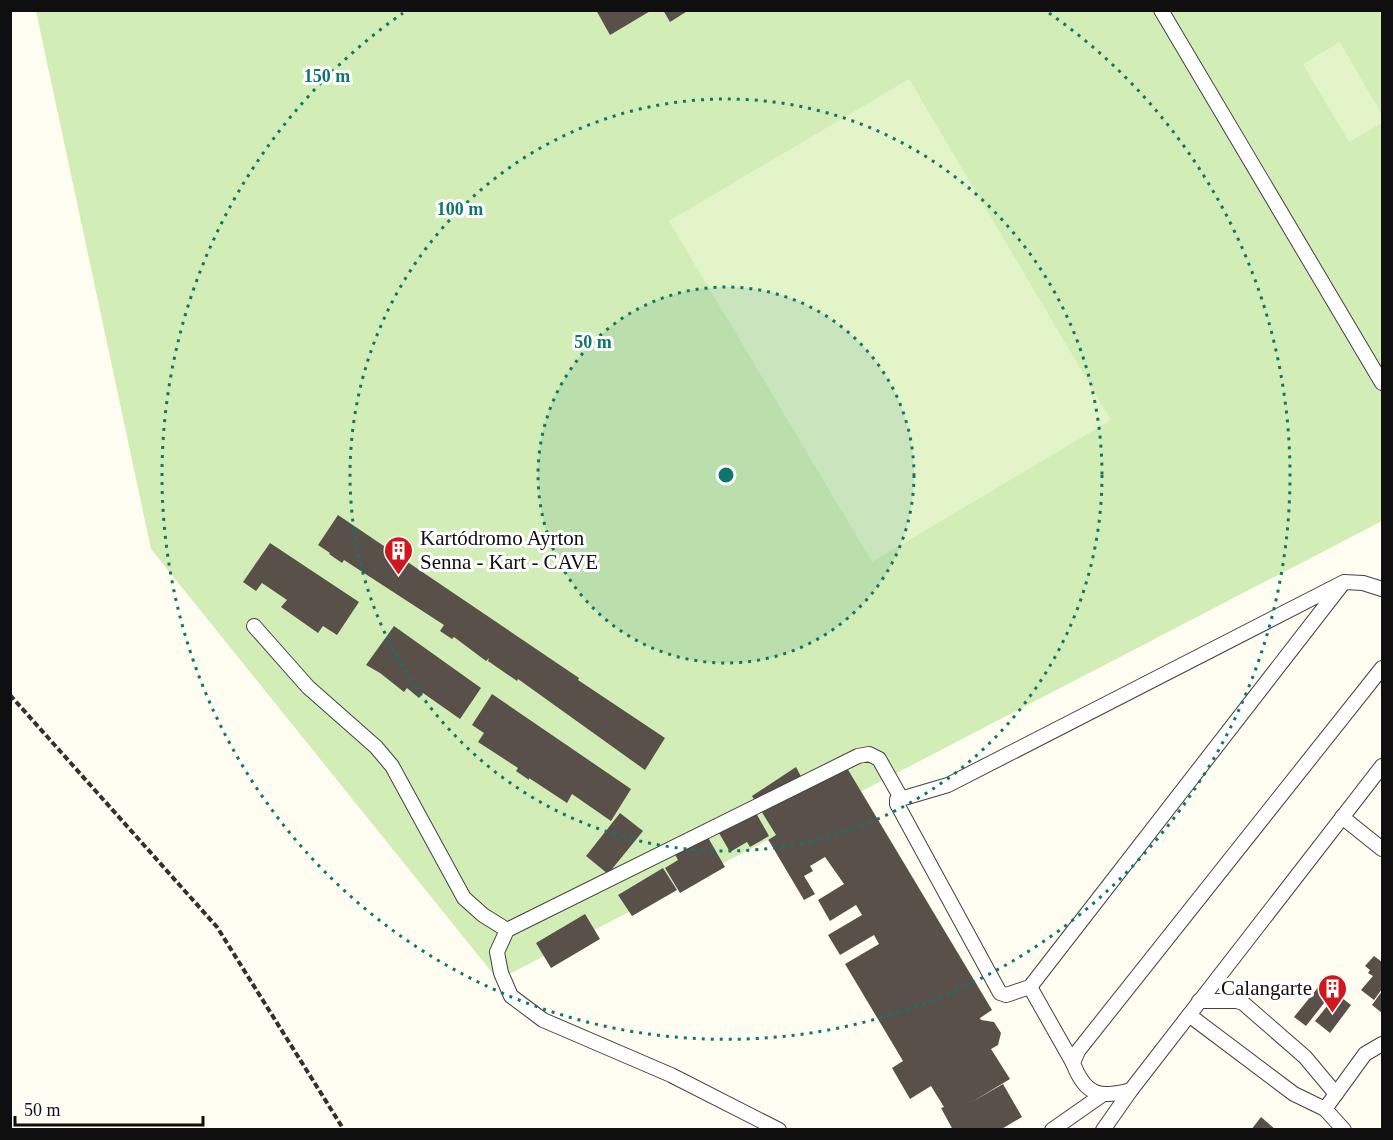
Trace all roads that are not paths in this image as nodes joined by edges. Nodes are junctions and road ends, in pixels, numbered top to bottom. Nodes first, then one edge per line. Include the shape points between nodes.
1 (1161, 10) edge
2 (1383, 383) edge
3 (1344, 582) junction
4 (1383, 589) edge
5 (254, 626) dead end
6 (1383, 668) edge
7 (1383, 688) edge
8 (1364, 690) junction
9 (1383, 766) edge
10 (901, 798) junction
11 (1342, 817) junction
12 (1383, 849) edge
13 (507, 930) junction
14 (1030, 987) junction
15 (1199, 1001) junction
16 (1189, 1015) junction
17 (1383, 1044) edge
18 (1073, 1063) junction
19 (1131, 1089) junction
20 (1336, 1094) junction
21 (1102, 1095) junction
22 (1325, 1109) junction
23 (779, 1130) edge
24 (1052, 1130) edge
25 (1103, 1130) edge
26 (1344, 1130) edge

1 - 2 lane
3 - 4 lane
3 - 10 lane via 948,785
3 - 14 lane
5 - 13 lane via 308,687 392,766 464,898
6 - 8 lane
7 - 8 lane
8 - 18 lane via 1078,1051
9 - 11 lane
10 - 13 lane via 879,759 869,754 858,756
10 - 14 lane via 897,804 1000,993 1006,996
11 - 12 lane
11 - 15 lane
13 - 23 lane via 497,952 501,973 512,996 543,1020 671,1075
14 - 18 lane
15 - 16 lane
15 - 20 lane via 1243,1004 1305,1057
16 - 19 lane
16 - 22 lane via 1294,1094
17 - 20 lane via 1365,1054
18 - 21 lane via 1085,1086
19 - 21 lane
19 - 25 lane
20 - 22 lane
21 - 24 lane
22 - 26 lane

